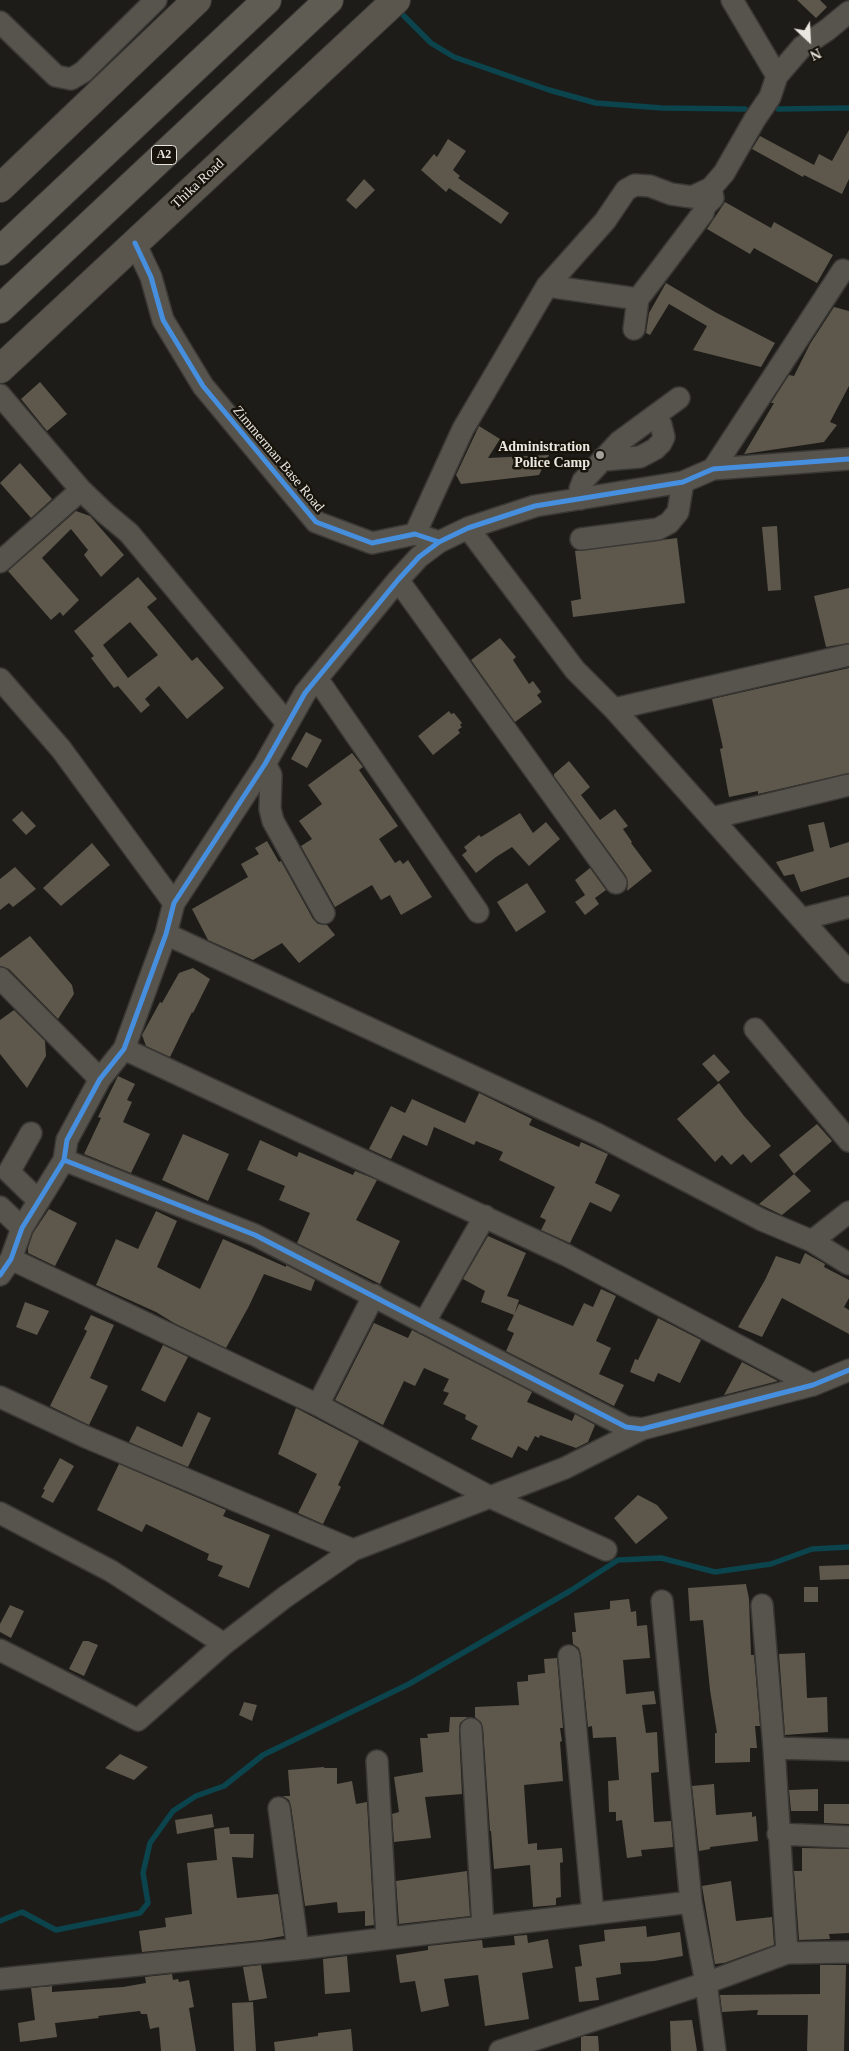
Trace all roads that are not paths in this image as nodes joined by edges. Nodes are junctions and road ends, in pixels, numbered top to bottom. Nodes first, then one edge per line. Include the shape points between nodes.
1 (156, 0) edge
2 (197, 0) edge
3 (266, 0) edge
4 (329, 0) edge
5 (396, 0) edge
6 (732, 0) edge
7 (849, 12) edge
8 (0, 22) edge
9 (777, 76) junction
10 (0, 188) edge
11 (711, 188) junction
12 (135, 243) junction
13 (0, 251) edge
14 (843, 270) dead end
15 (546, 286) junction
16 (638, 299) junction
17 (0, 309) edge
18 (634, 329) dead end
19 (0, 369) edge
20 (0, 395) edge
21 (679, 398) dead end
22 (849, 459) edge
23 (713, 469) junction
24 (683, 482) junction
25 (81, 490) junction
26 (580, 499) junction
27 (468, 528) junction
28 (415, 534) junction
29 (581, 539) dead end
30 (439, 542) junction
31 (0, 562) edge
32 (398, 580) junction
33 (849, 655) edge
34 (0, 679) edge
35 (318, 680) junction
36 (614, 709) junction
37 (286, 723) junction
38 (265, 764) junction
39 (849, 786) edge
40 (712, 818) junction
41 (616, 883) dead end
42 (174, 904) junction
43 (849, 907) edge
44 (478, 912) dead end
45 (324, 913) dead end
46 (802, 919) junction
47 (166, 934) junction
48 (849, 972) edge
49 (0, 978) edge
50 (755, 1029) dead end
51 (124, 1049) junction
52 (100, 1079) junction
53 (31, 1133) dead end
54 (849, 1141) edge
55 (64, 1160) junction
56 (4, 1180) edge
57 (39, 1201) junction
58 (0, 1207) edge
59 (849, 1212) edge
60 (485, 1216) junction
61 (22, 1228) junction
62 (812, 1241) junction
63 (849, 1264) edge
64 (5, 1267) edge
65 (374, 1296) junction
66 (424, 1323) junction
67 (849, 1370) edge
68 (813, 1385) junction
69 (0, 1397) edge
70 (318, 1405) junction
71 (642, 1429) junction
72 (492, 1498) junction
73 (0, 1513) edge
74 (353, 1550) junction
75 (606, 1550) dead end
76 (662, 1601) dead end
77 (762, 1604) dead end
78 (224, 1644) junction
79 (0, 1650) edge
80 (569, 1656) dead end
81 (471, 1729) dead end
82 (774, 1748) junction
83 (849, 1750) edge
84 (377, 1761) dead end
85 (279, 1808) dead end
86 (778, 1834) junction
87 (849, 1838) edge
88 (691, 1902) junction
89 (593, 1914) junction
90 (483, 1927) junction
91 (387, 1937) junction
92 (298, 1949) junction
93 (849, 1952) edge
94 (787, 1953) junction
95 (0, 1979) edge
96 (706, 1983) junction
97 (500, 2051) edge
98 (715, 2051) edge

1 - 8 street via 83,72 71,79 56,76
2 - 10 main road
3 - 13 highway
4 - 17 highway, A2
5 - 12 main road, Thika Road
6 - 9 street
7 - 9 street via 802,47
9 - 11 street via 770,97 724,173
11 - 15 street via 692,197 636,185 616,202 605,221
11 - 16 street via 713,198 705,206 704,213
12 - 19 main road, Thika Road
12 - 28 street, Zimmerman Base Road via 151,277 163,320 203,386 316,522 372,542
14 - 23 street
15 - 16 street
15 - 28 street via 463,429
16 - 18 street
20 - 25 street
21 - 26 street via 653,417 661,425 664,437 661,443 640,457 604,460 583,481
22 - 23 street
23 - 24 street
24 - 26 street
24 - 29 street via 678,512 669,523 658,529
25 - 31 street
25 - 37 street via 129,533
26 - 27 street via 535,506
27 - 30 street
27 - 36 street via 574,670
28 - 30 street, Zimmerman Base Road
30 - 32 street via 419,557
32 - 35 street
32 - 41 street
33 - 36 street
34 - 42 street via 61,749
35 - 37 street via 305,693
35 - 44 street
36 - 40 street
37 - 38 street
38 - 42 street
38 - 45 street via 271,775 273,821
39 - 40 street
40 - 46 street
42 - 47 street
43 - 46 street
46 - 48 street
47 - 51 street
47 - 62 street via 597,1134 762,1220
49 - 52 street
50 - 54 street
51 - 52 street
51 - 60 street
52 - 55 street via 67,1140
53 - 56 street
55 - 57 street
55 - 65 street via 255,1235
56 - 57 street
57 - 61 street
58 - 61 street
59 - 62 street
60 - 66 street
60 - 68 street
61 - 64 street
62 - 63 street
64 - 70 street
65 - 66 street
65 - 70 street
66 - 71 street via 626,1427
67 - 68 street
68 - 71 street
69 - 74 street via 86,1438
70 - 72 street
71 - 72 street via 565,1468
72 - 74 street
72 - 75 street
73 - 78 street via 110,1571
74 - 78 street
76 - 88 street
77 - 82 street
78 - 79 street via 138,1720
80 - 89 street
81 - 90 street
82 - 83 street
82 - 86 street
84 - 91 street
85 - 92 street
86 - 87 street
86 - 94 street
88 - 89 street
88 - 96 street
89 - 90 street
90 - 91 street
91 - 92 street
92 - 95 street
93 - 94 street
94 - 96 street
96 - 97 street
96 - 98 street

